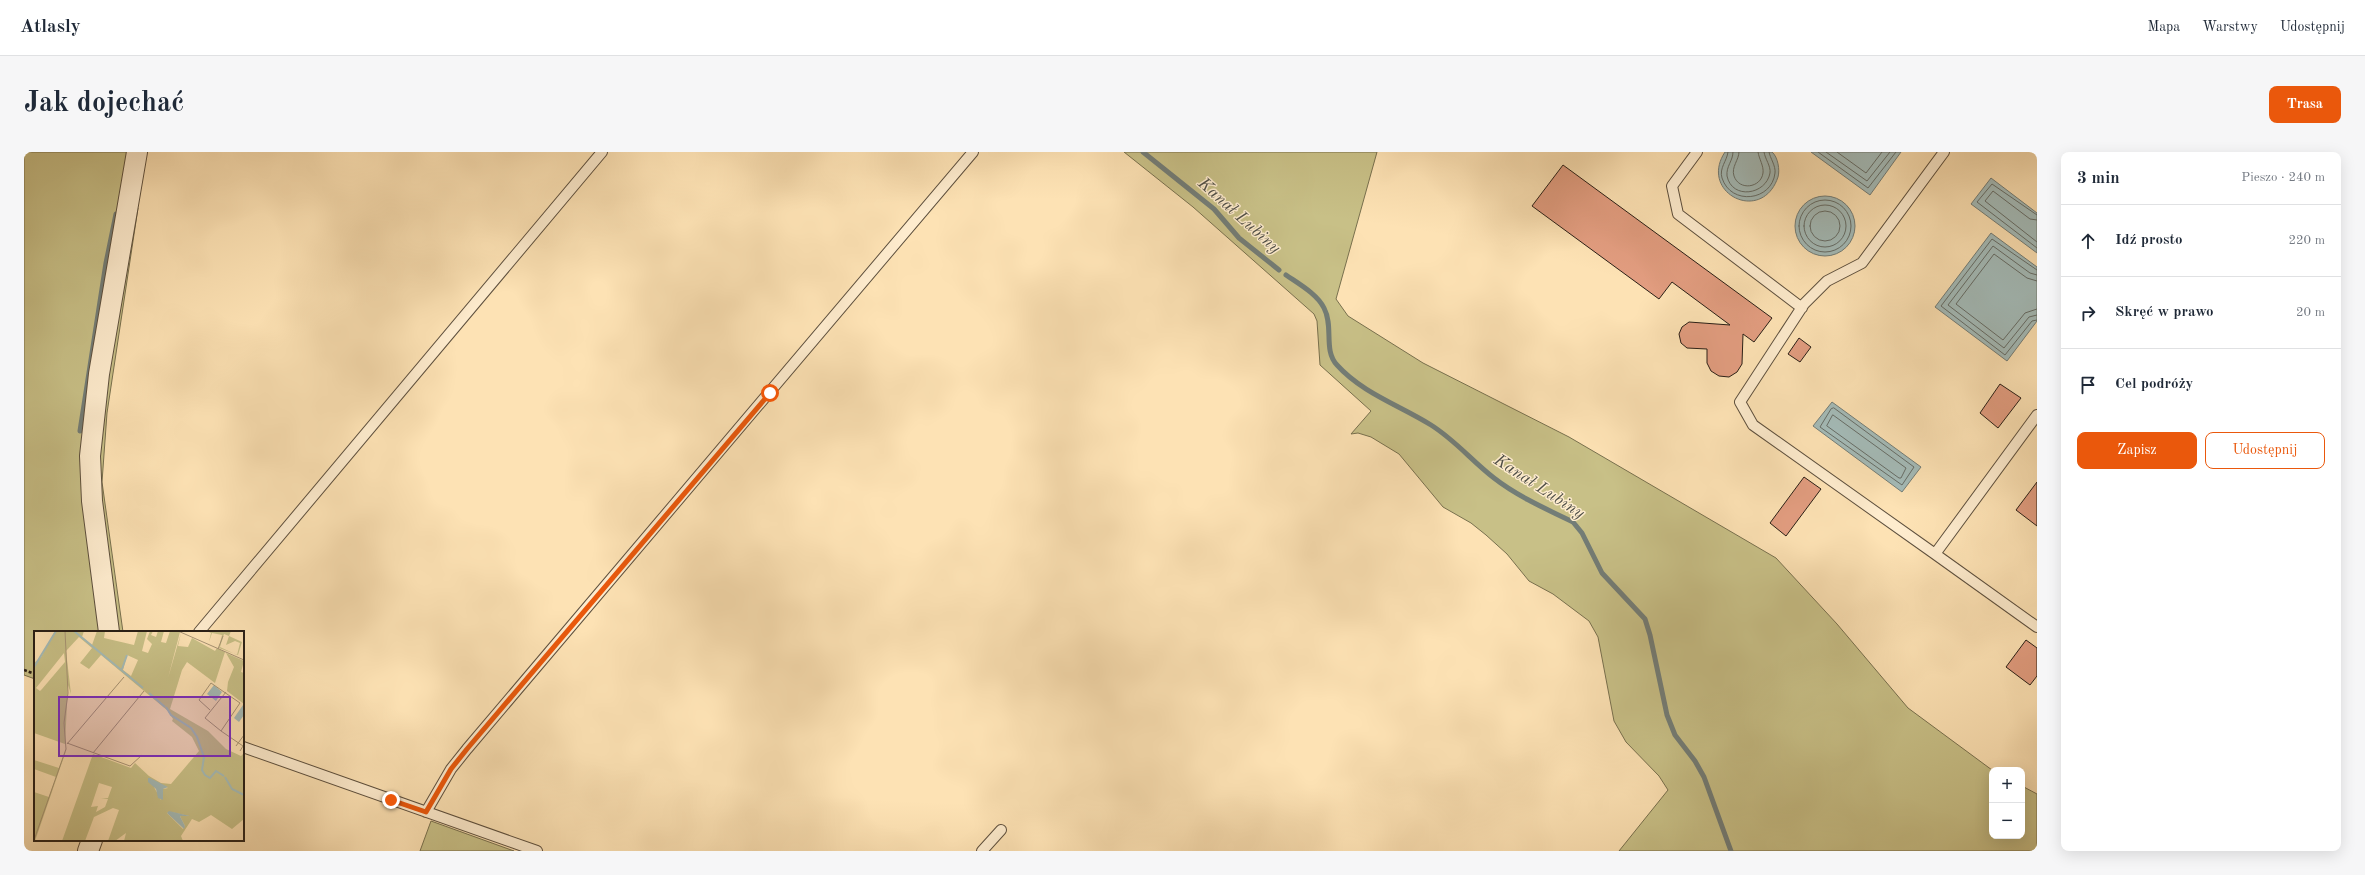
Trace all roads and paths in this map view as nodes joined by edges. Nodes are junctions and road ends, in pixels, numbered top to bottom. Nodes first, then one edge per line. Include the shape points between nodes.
1 (137, 152) edge
2 (602, 152) edge
3 (973, 152) edge
4 (1697, 152) edge
5 (1944, 152) edge
6 (1802, 308) junction
7 (2037, 414) edge
8 (1935, 554) junction
9 (2037, 627) edge
10 (110, 631) edge
11 (200, 631) edge
12 (24, 670) edge
13 (34, 674) edge
14 (244, 747) edge
15 (426, 812) junction
16 (1001, 830) dead end
17 (92, 841) edge
18 (88, 851) edge
19 (537, 851) edge
20 (982, 851) edge

1 - 10 street via 98,380 90,456 92,501
2 - 11 lane
3 - 15 lane via 467,749 451,769
4 - 6 lane via 1672,186 1678,214
5 - 6 lane via 1862,263 1827,281
6 - 8 lane via 1740,402 1753,425
7 - 8 lane
8 - 9 lane
12 - 13 path
14 - 15 lane
15 - 19 lane
16 - 20 lane
17 - 18 street

